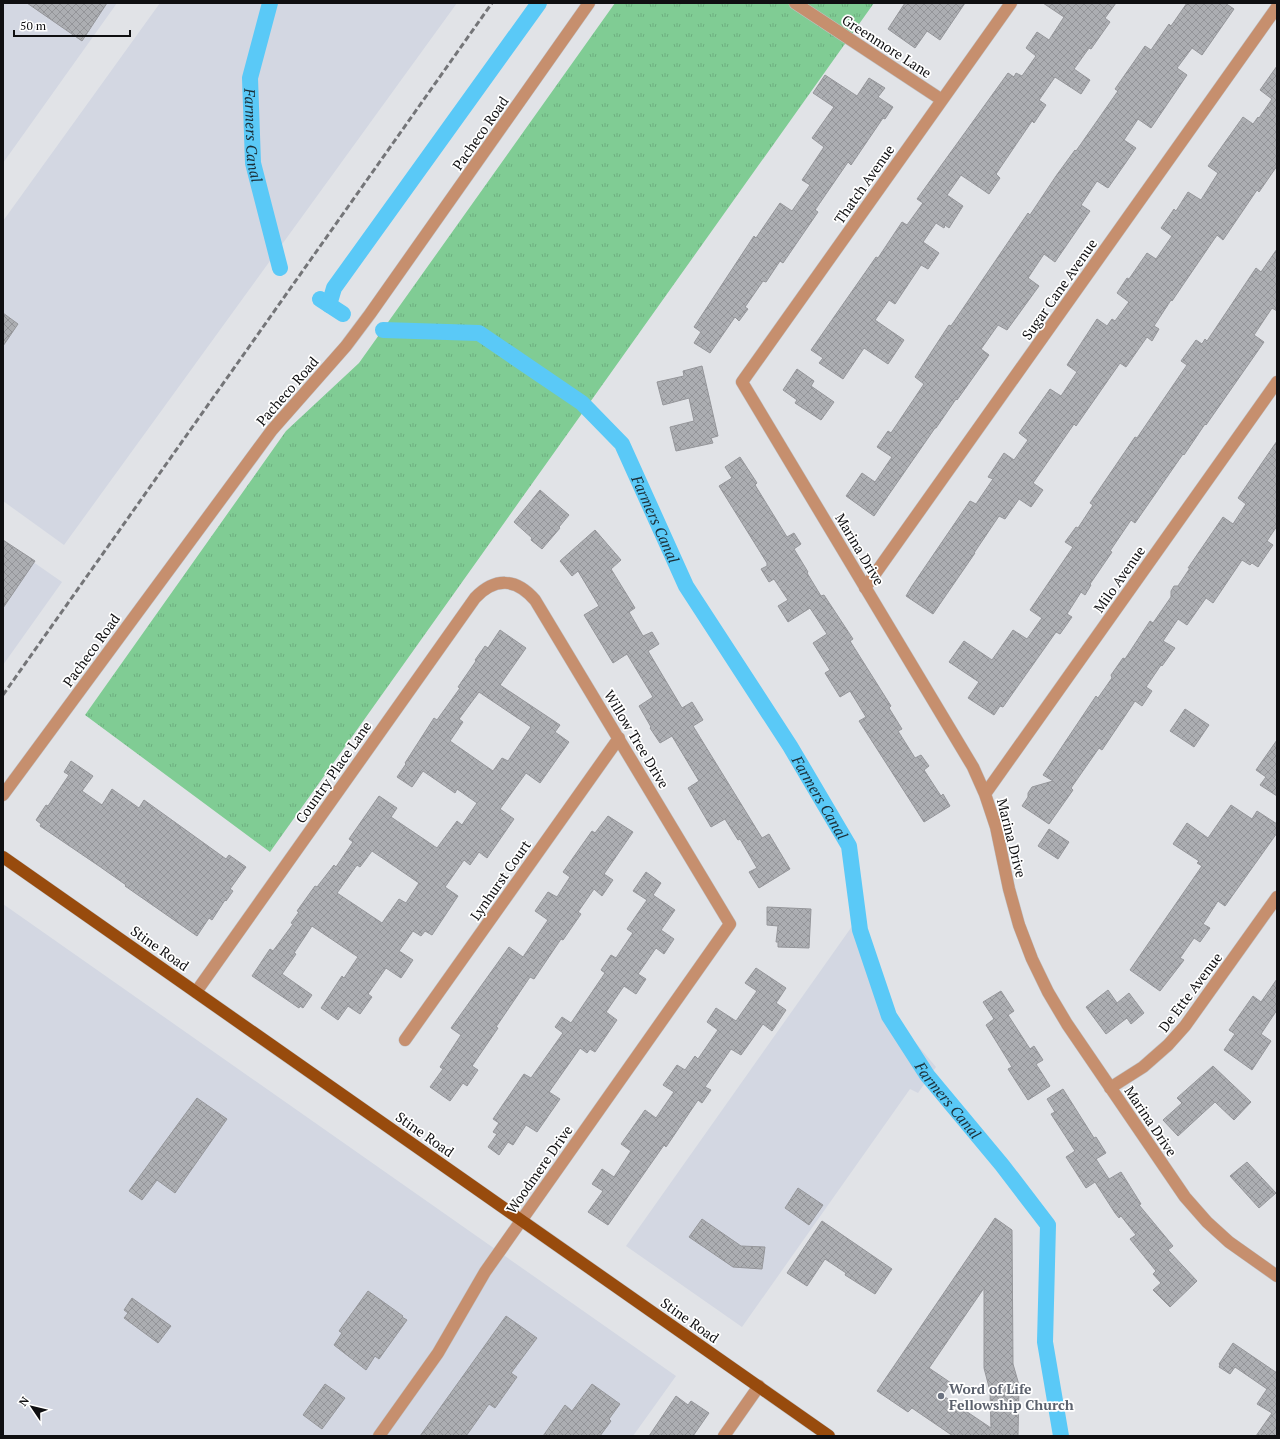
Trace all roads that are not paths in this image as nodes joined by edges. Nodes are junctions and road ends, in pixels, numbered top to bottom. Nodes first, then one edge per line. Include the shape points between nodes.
1 (589, 3) edge
2 (795, 3) edge
3 (1011, 3) edge
4 (1277, 7) edge
5 (942, 100) junction
6 (742, 382) joint
7 (1277, 382) edge
8 (506, 583) joint
9 (866, 588) junction
10 (619, 738) junction
11 (985, 794) junction
12 (3, 795) edge
13 (3, 857) edge
14 (1277, 897) edge
15 (730, 924) joint
16 (196, 992) junction
17 (405, 1040) dead end
18 (1110, 1088) junction
19 (521, 1220) junction
20 (1277, 1276) edge
21 (759, 1386) junction
22 (379, 1436) edge
23 (724, 1436) edge
24 (829, 1436) edge

1 - 12 street, Pacheco Road via 370,314 346,346 272,430
2 - 5 street, Greenmore Lane
3 - 5 street, Thatch Avenue
4 - 9 street, Sugar Cane Avenue
5 - 6 street, Thatch Avenue
6 - 9 street, Marina Drive
7 - 11 street, Milo Avenue
8 - 10 street, Willow Tree Drive via 517,585 535,600
8 - 16 street, Country Place Lane via 483,589 475,598
9 - 11 street, Marina Drive via 973,767
10 - 15 street, Willow Tree Drive
10 - 17 street, Lynhurst Court
11 - 18 street, Marina Drive via 996,827 1019,925 1032,959 1067,1024
13 - 16 main road, Stine Road
14 - 18 street, De Ette Avenue via 1185,1026 1148,1062
15 - 19 street, Woodmere Drive
16 - 19 main road, Stine Road
18 - 20 street, Marina Drive via 1185,1196 1203,1217 1230,1242
19 - 21 main road, Stine Road
19 - 22 street, Woodmere Drive via 485,1272 438,1353
21 - 23 street
21 - 24 main road, Stine Road

